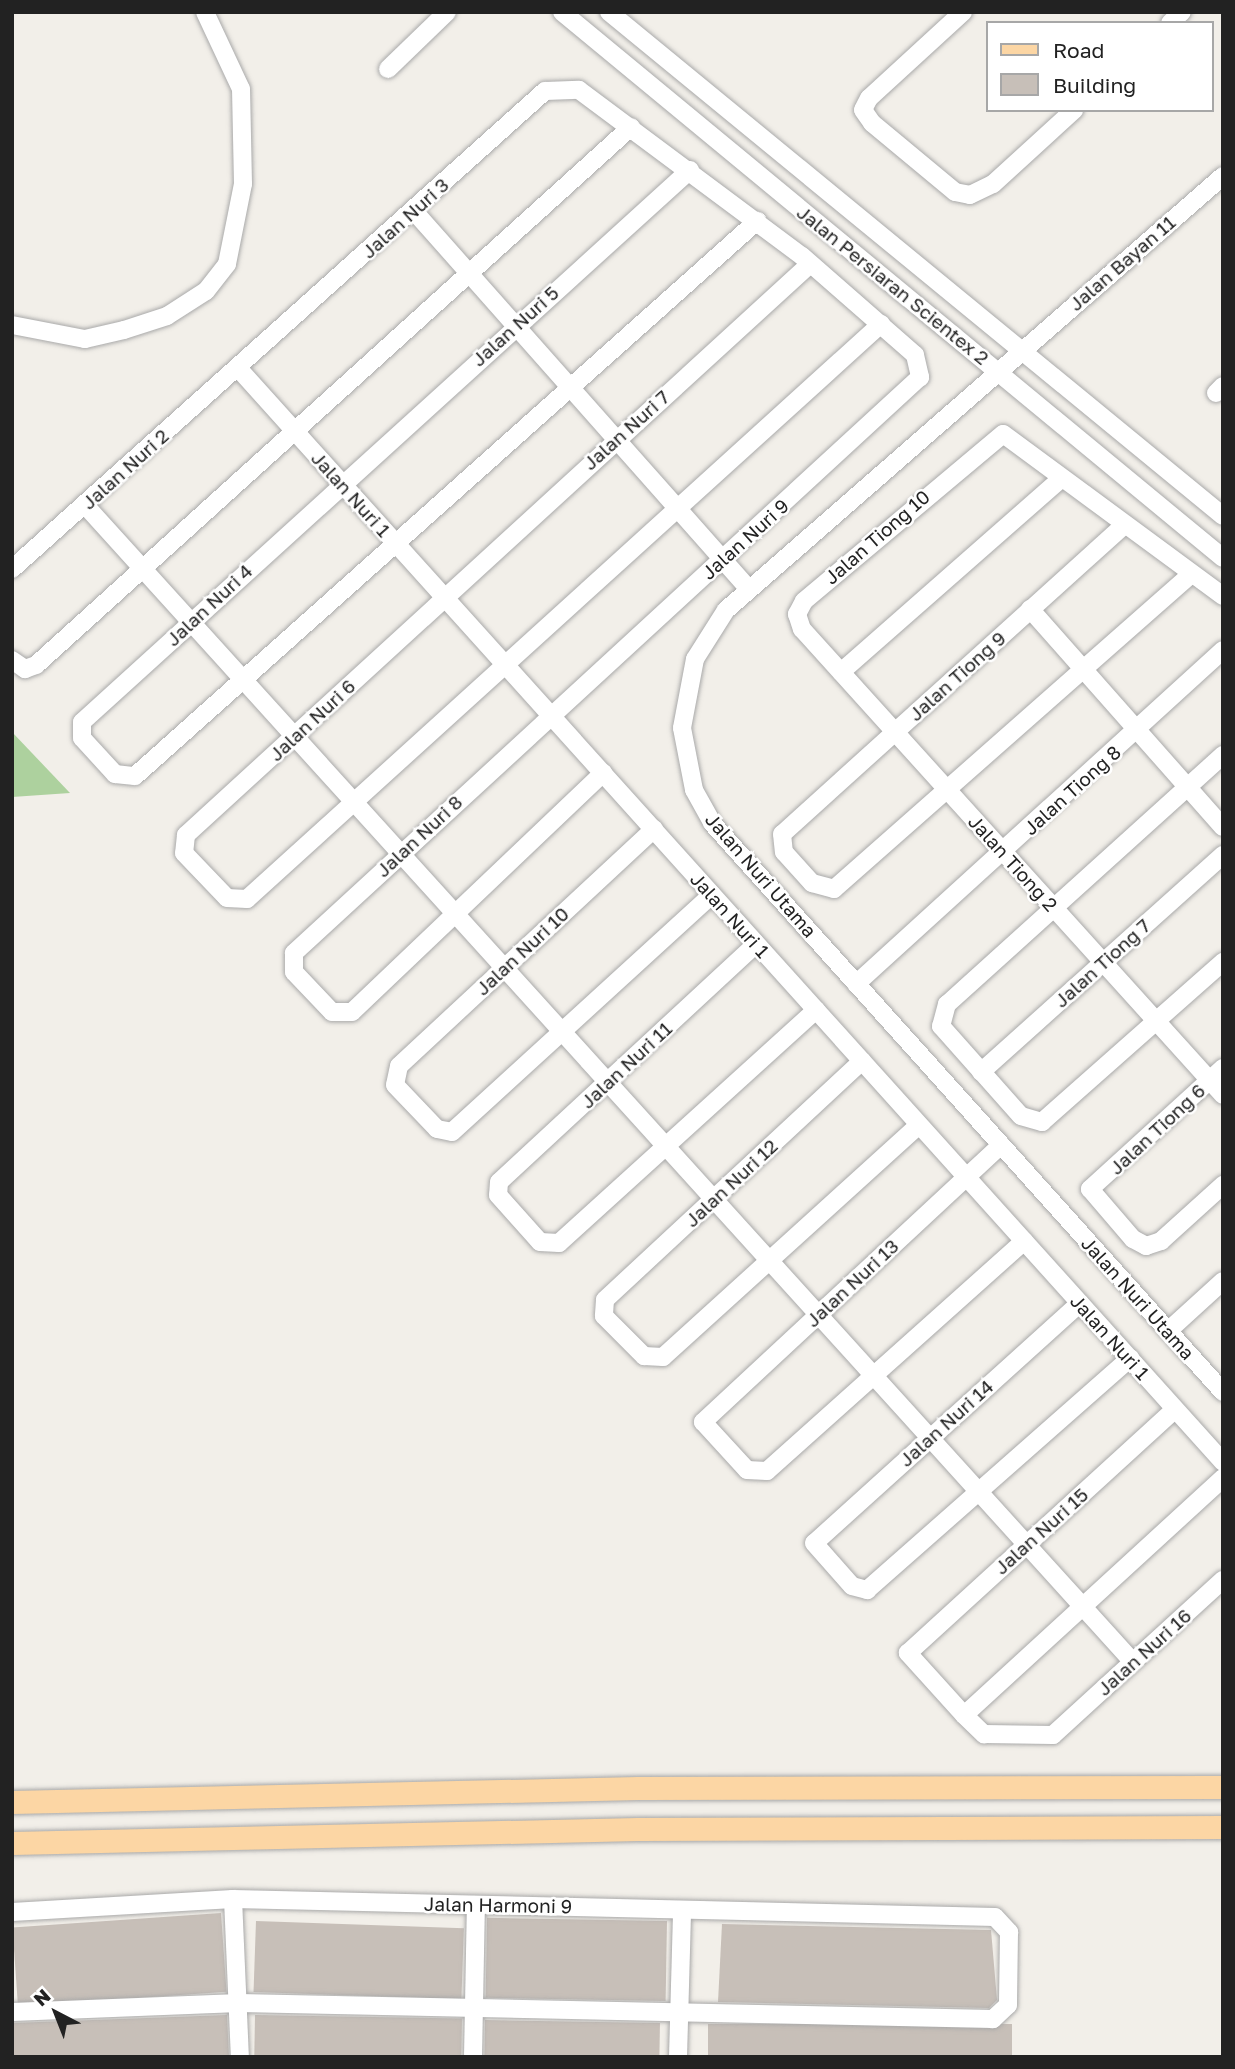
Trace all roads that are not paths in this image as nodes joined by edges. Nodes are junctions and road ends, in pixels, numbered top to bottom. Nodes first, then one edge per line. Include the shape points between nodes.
1 (205, 12) edge
2 (447, 12) edge
3 (562, 12) edge
4 (609, 12) edge
5 (963, 12) edge
6 (388, 69) dead end
7 (1072, 112) edge
8 (631, 127) junction
9 (690, 170) junction
10 (1223, 176) edge
11 (413, 210) junction
12 (757, 221) junction
13 (810, 264) junction
14 (468, 273) junction
15 (881, 324) junction
16 (12, 325) edge
17 (516, 326) junction
18 (1021, 350) junction
19 (238, 368) junction
20 (998, 370) junction
21 (570, 387) junction
22 (295, 431) junction
23 (616, 439) junction
24 (1062, 478) junction
25 (340, 482) junction
26 (85, 505) junction
27 (678, 509) junction
28 (1223, 516) edge
29 (1122, 527) junction
30 (396, 543) junction
31 (1223, 558) edge
32 (723, 559) junction
33 (12, 569) edge
34 (142, 569) junction
35 (1191, 574) junction
36 (748, 588) junction
37 (443, 596) junction
38 (1223, 596) edge
39 (1030, 609) junction
40 (192, 622) junction
41 (804, 631) joint
42 (1223, 650) edge
43 (12, 660) edge
44 (506, 666) junction
45 (1082, 669) junction
46 (841, 672) junction
47 (243, 679) junction
48 (549, 714) junction
49 (895, 732) junction
50 (1138, 732) junction
51 (296, 736) junction
52 (1223, 755) edge
53 (603, 773) junction
54 (1187, 788) junction
55 (946, 790) junction
56 (355, 802) junction
57 (1223, 827) edge
58 (653, 830) junction
59 (402, 852) junction
60 (1003, 852) junction
61 (1223, 855) edge
62 (712, 895) junction
63 (1053, 907) junction
64 (456, 912) junction
65 (756, 944) junction
66 (1102, 962) junction
67 (1223, 962) edge
68 (506, 967) junction
69 (856, 984) junction
70 (816, 1010) junction
71 (1156, 1022) junction
72 (565, 1031) junction
73 (862, 1061) junction
74 (981, 1072) junction
75 (1216, 1074) edge
76 (610, 1080) junction
77 (1223, 1095) edge
78 (919, 1125) junction
79 (1001, 1145) junction
80 (670, 1146) junction
81 (967, 1177) junction
82 (1223, 1185) edge
83 (716, 1197) junction
84 (1024, 1241) junction
85 (771, 1259) junction
86 (1223, 1281) edge
87 (1080, 1303) junction
88 (820, 1313) junction
89 (1168, 1331) junction
90 (1129, 1358) junction
91 (875, 1375) junction
92 (1223, 1392) edge
93 (1174, 1410) junction
94 (930, 1437) junction
95 (1223, 1462) edge
96 (1223, 1478) edge
97 (979, 1492) junction
98 (1025, 1546) junction
99 (1223, 1580) edge
100 (1082, 1607) junction
101 (1133, 1662) junction
102 (964, 1714) junction
103 (1223, 1787) edge
104 (12, 1802) edge
105 (1223, 1827) edge
106 (12, 1843) edge
107 (233, 1899) junction
108 (476, 1905) junction
109 (682, 1910) junction
110 (12, 1912) edge
111 (239, 2003) junction
112 (476, 2008) junction
113 (12, 2012) edge
114 (679, 2012) junction
115 (240, 2057) edge
116 (473, 2057) edge
117 (678, 2057) edge

1 - 16 street via 228,52 242,100 243,184 227,264 206,291 167,316 124,330 85,338
2 - 6 street
3 - 20 street, Jalan Persiaran Scientex 2
4 - 18 street, Jalan Persiaran Scientex 2
5 - 7 street via 869,98 863,110 955,192 971,195 993,184
8 - 9 street
8 - 11 street, Jalan Nuri 3 via 579,90 545,91
8 - 14 street
9 - 12 street
9 - 17 street, Jalan Nuri 5
10 - 18 street, Jalan Bayan 11
11 - 14 street
11 - 19 street, Jalan Nuri 3
12 - 13 street
12 - 21 street
13 - 15 street
13 - 23 street, Jalan Nuri 7
14 - 17 street
14 - 22 street
15 - 27 street
15 - 32 street, Jalan Nuri 9 via 915,355 920,368 914,388
17 - 21 street
17 - 25 street, Jalan Nuri 5
18 - 20 street, Jalan Nuri Utama
18 - 28 street, Jalan Persiaran Scientex 2
19 - 22 street, Jalan Nuri 1
19 - 26 street, Jalan Nuri 2
20 - 31 street, Jalan Persiaran Scientex 2
20 - 36 street, Jalan Nuri Utama
21 - 23 street
21 - 30 street
22 - 25 street, Jalan Nuri 1
22 - 34 street
23 - 27 street
23 - 37 street, Jalan Nuri 7
24 - 29 street
24 - 41 street, Jalan Tiong 10 via 1010,435 996,435 804,601 797,614
24 - 46 street
25 - 30 street, Jalan Nuri 1
25 - 40 street, Jalan Nuri 4
26 - 33 street, Jalan Nuri 2
26 - 34 street
27 - 32 street
27 - 44 street
29 - 35 street
29 - 39 street, Jalan Tiong 9
30 - 37 street, Jalan Nuri 1
30 - 47 street
32 - 36 street
32 - 48 street, Jalan Nuri 9
34 - 40 street
34 - 43 street via 36,665 25,668
35 - 38 street
35 - 45 street
36 - 69 street, Jalan Nuri Utama via 695,659 685,692 685,760 712,823
37 - 44 street, Jalan Nuri 1
37 - 51 street, Jalan Nuri 6
39 - 45 street
39 - 49 street, Jalan Tiong 9
40 - 47 street
40 - 47 street, Jalan Nuri 4 via 79,730 115,774 130,778
41 - 46 street, Jalan Tiong 2
42 - 50 street, Jalan Tiong 8
44 - 48 street, Jalan Nuri 1
44 - 56 street
45 - 50 street
45 - 55 street
46 - 49 street, Jalan Tiong 2
47 - 51 street
48 - 53 street, Jalan Nuri 1
48 - 59 street, Jalan Nuri 8
49 - 55 street, Jalan Tiong 2
49 - 55 street, Jalan Tiong 9 via 779,838 812,883 834,889
50 - 54 street
50 - 60 street, Jalan Tiong 8
51 - 56 street
51 - 56 street, Jalan Nuri 6 via 181,844 227,898 243,901
52 - 54 street
53 - 58 street, Jalan Nuri 1
53 - 64 street
54 - 57 street
54 - 63 street
55 - 60 street, Jalan Tiong 2
56 - 59 street
58 - 62 street, Jalan Nuri 1
58 - 68 street, Jalan Nuri 10
59 - 64 street
59 - 64 street, Jalan Nuri 8 via 290,961 332,1012 347,1015
60 - 63 street, Jalan Tiong 2
60 - 69 street, Jalan Tiong 8
61 - 66 street, Jalan Tiong 7
62 - 65 street, Jalan Nuri 1
62 - 72 street
63 - 66 street, Jalan Tiong 2
63 - 74 street via 942,1011 945,1032
64 - 68 street
65 - 70 street, Jalan Nuri 1
65 - 76 street, Jalan Nuri 11
66 - 71 street, Jalan Tiong 2
66 - 74 street, Jalan Tiong 7
67 - 71 street
68 - 72 street
68 - 72 street, Jalan Nuri 10 via 393,1074 437,1129 452,1132
69 - 79 street, Jalan Nuri Utama
70 - 73 street, Jalan Nuri 1
70 - 80 street
71 - 74 street via 1042,1122 1021,1116
71 - 75 street, Jalan Tiong 2
72 - 76 street
73 - 78 street, Jalan Nuri 1
73 - 83 street, Jalan Nuri 12
75 - 77 street, Jalan Tiong 2
75 - 82 street, Jalan Tiong 6 via 1090,1189 1133,1239 1146,1246 1161,1241
76 - 80 street
76 - 80 street, Jalan Nuri 11 via 497,1188 540,1242 555,1246
78 - 81 street, Jalan Nuri 1
78 - 85 street
79 - 81 street, Jalan Nuri 13
79 - 89 street, Jalan Nuri Utama
80 - 83 street
81 - 84 street, Jalan Nuri 1
81 - 88 street, Jalan Nuri 13
83 - 85 street
83 - 85 street, Jalan Nuri 12 via 601,1306 643,1356 659,1360
84 - 87 street, Jalan Nuri 1
84 - 91 street
85 - 88 street
86 - 89 street
87 - 90 street, Jalan Nuri 1
87 - 94 street, Jalan Nuri 14
88 - 91 street
88 - 91 street, Jalan Nuri 13 via 703,1422 747,1470 762,1474
89 - 92 street, Jalan Nuri Utama
90 - 93 street, Jalan Nuri 1
90 - 97 street
91 - 94 street
93 - 95 street, Jalan Nuri 1
93 - 98 street, Jalan Nuri 15
94 - 97 street
94 - 97 street, Jalan Nuri 14 via 814,1543 852,1586 867,1590
96 - 100 street
97 - 98 street
98 - 100 street
98 - 102 street, Jalan Nuri 15 via 908,1653
99 - 101 street, Jalan Nuri 16
100 - 101 street
100 - 102 street
101 - 102 street, Jalan Nuri 16 via 1046,1736 988,1734
103 - 104 main road via 638,1788
105 - 106 main road via 638,1829
107 - 108 street, Jalan Harmoni 9
107 - 110 street, Jalan Harmoni 9
107 - 111 street
108 - 109 street, Jalan Harmoni 9
108 - 112 street
109 - 114 street
109 - 114 street, Jalan Harmoni 9 via 1001,1919 1009,1932 1008,2005 999,2018
111 - 112 street
111 - 113 street
111 - 115 street
112 - 114 street
112 - 116 street
114 - 117 street

